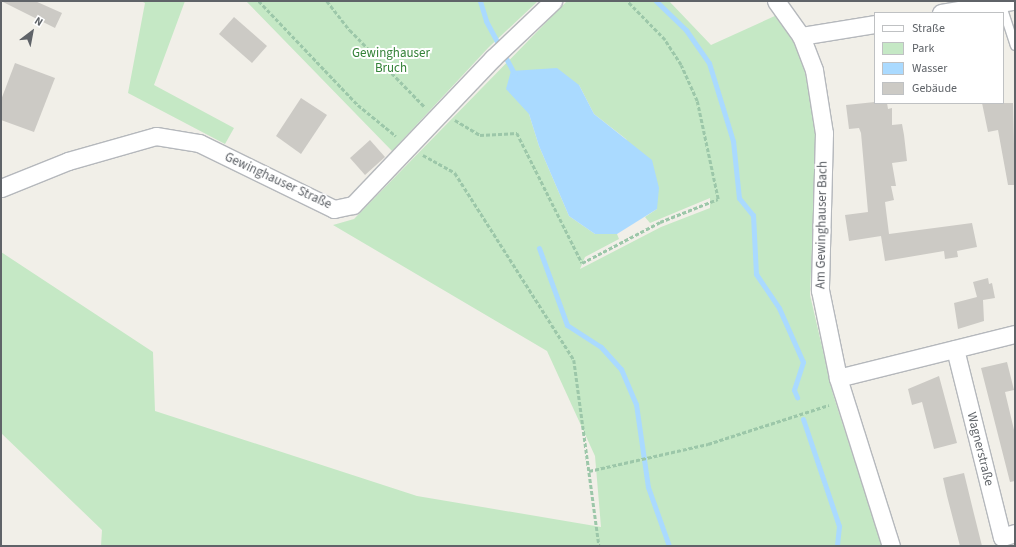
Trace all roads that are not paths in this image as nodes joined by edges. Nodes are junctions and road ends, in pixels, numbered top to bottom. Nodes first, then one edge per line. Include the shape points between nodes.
1 (553, 1) edge
2 (776, 1) edge
3 (1007, 2) edge
4 (947, 12) edge
5 (874, 24) edge
6 (800, 36) junction
7 (1015, 46) edge
8 (1, 188) edge
9 (1015, 334) edge
10 (955, 349) junction
11 (838, 378) junction
12 (1015, 534) edge
13 (891, 546) edge

1 - 8 street, Gewinghauser Straße via 492,58 353,205 334,209 199,143 156,136 68,160
2 - 6 street, Am Gewinghauser Bach
3 - 4 street
3 - 7 lane
5 - 6 street
6 - 11 street, Am Gewinghauser Bach via 814,70 824,133 820,290
9 - 10 street
10 - 11 street
10 - 12 street, Wagnerstraße via 1002,537
11 - 13 street, Am Gewinghauser Bach

